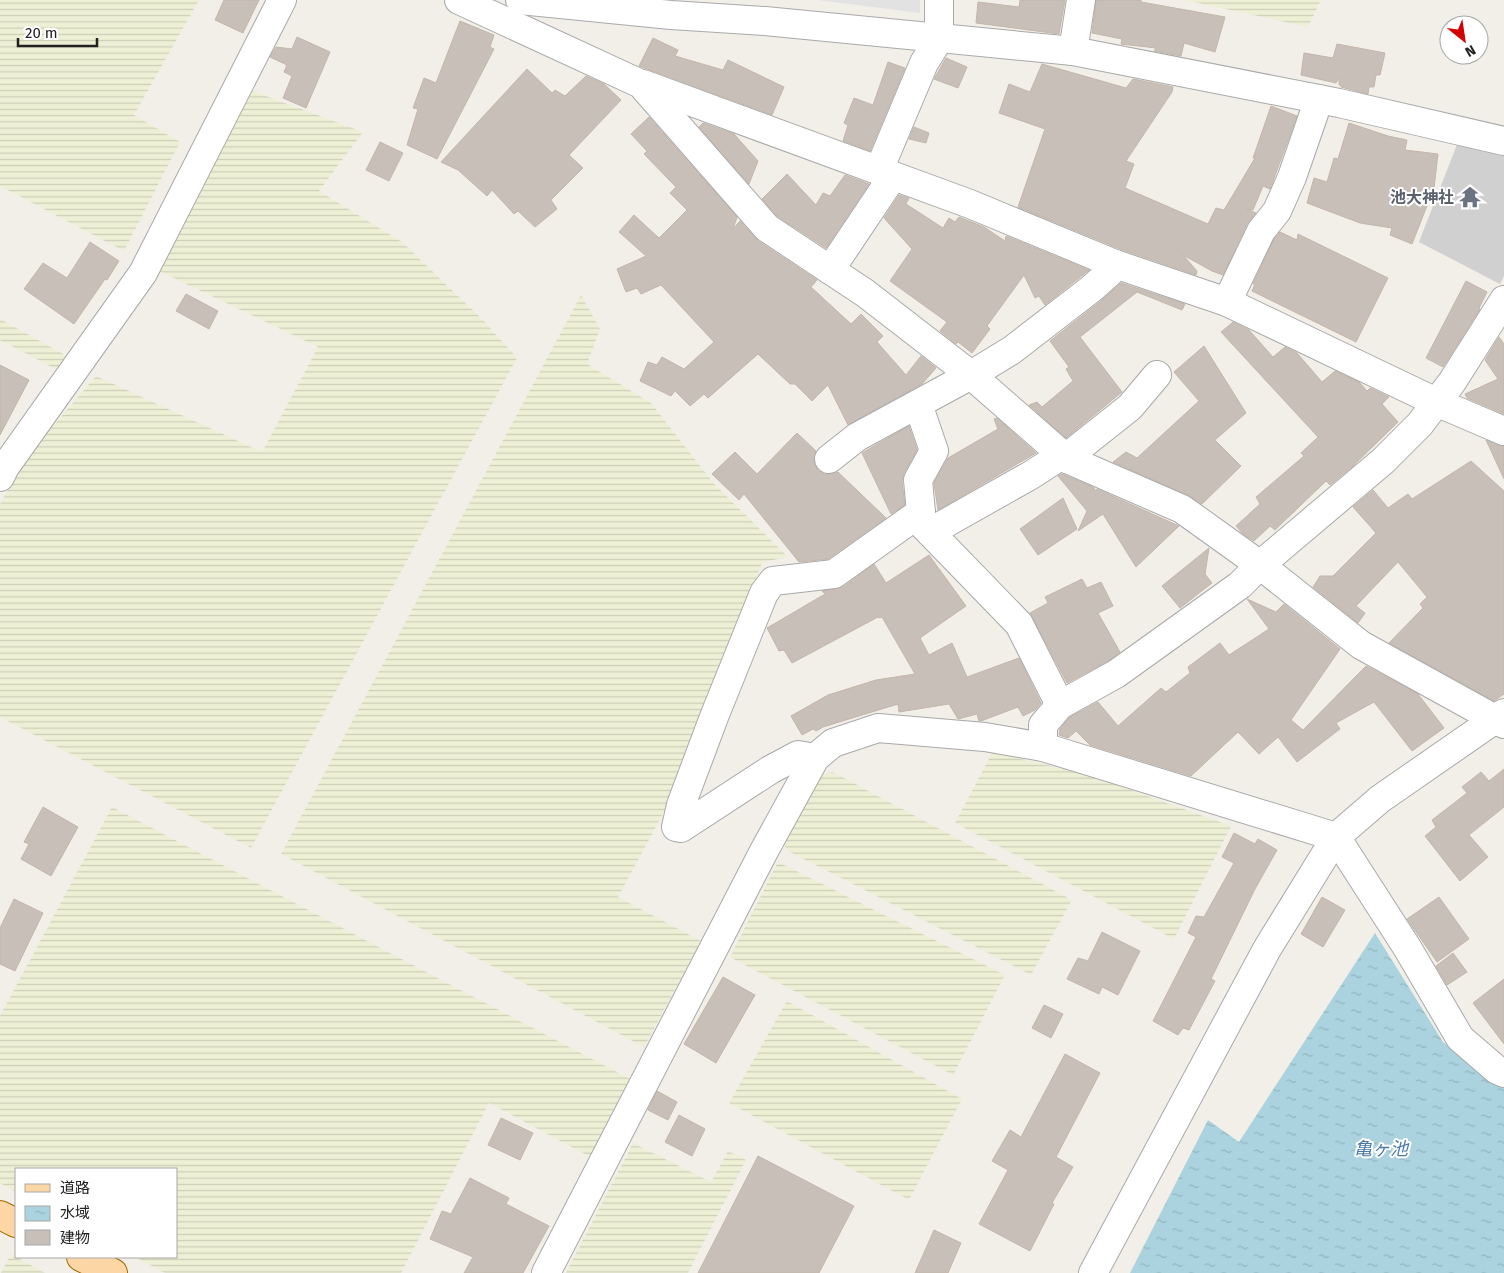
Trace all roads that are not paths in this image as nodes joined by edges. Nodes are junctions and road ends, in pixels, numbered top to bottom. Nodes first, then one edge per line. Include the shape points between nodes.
1 (282, 0) edge
2 (459, 0) edge
3 (520, 0) edge
4 (939, 0) edge
5 (1081, 0) edge
6 (939, 38) junction
7 (1073, 51) junction
8 (641, 84) junction
9 (1319, 99) junction
10 (1504, 141) edge
11 (886, 173) junction
12 (1115, 264) junction
13 (830, 270) junction
14 (1504, 300) edge
15 (1227, 302) junction
16 (971, 375) junction
17 (1157, 375) dead end
18 (1436, 402) junction
19 (918, 404) junction
20 (1504, 432) edge
21 (1064, 457) junction
22 (829, 459) dead end
23 (0, 477) edge
24 (925, 522) junction
25 (1260, 565) junction
26 (1060, 705) junction
27 (1501, 719) edge
28 (1043, 747) junction
29 (815, 758) junction
30 (1336, 837) junction
31 (1504, 1073) edge
32 (0, 1215) edge
33 (15, 1222) edge
34 (84, 1258) edge
35 (113, 1273) edge
36 (546, 1273) edge
37 (1093, 1273) edge

1 - 23 street via 143,273
2 - 8 street
3 - 6 street
4 - 6 street
5 - 7 street
6 - 7 street
6 - 11 street via 924,63
7 - 9 street
8 - 11 street
8 - 13 street via 767,228
9 - 10 street
9 - 15 street via 1277,211 1261,231
11 - 12 street
11 - 13 street
12 - 15 street
12 - 16 street via 1110,273 1012,350
13 - 16 street
14 - 18 street
15 - 18 street
16 - 19 street
16 - 21 street
17 - 21 street via 1130,407
18 - 20 street
18 - 25 street via 1420,424 1383,461
19 - 22 street via 857,437
19 - 24 street via 934,451 918,480
21 - 24 street
21 - 25 street via 1182,509
24 - 26 street via 1019,624
24 - 29 street via 834,574 773,582 764,593 681,805 676,827 681,828 798,755
25 - 26 street via 1240,585 1116,674
25 - 27 street via 1362,646
26 - 28 street via 1044,725
27 - 30 street via 1380,799
28 - 29 street via 985,737 878,728 832,743
28 - 30 street
29 - 36 street
30 - 31 street via 1460,1038
30 - 37 street via 1267,949
32 - 33 main road
34 - 35 main road

